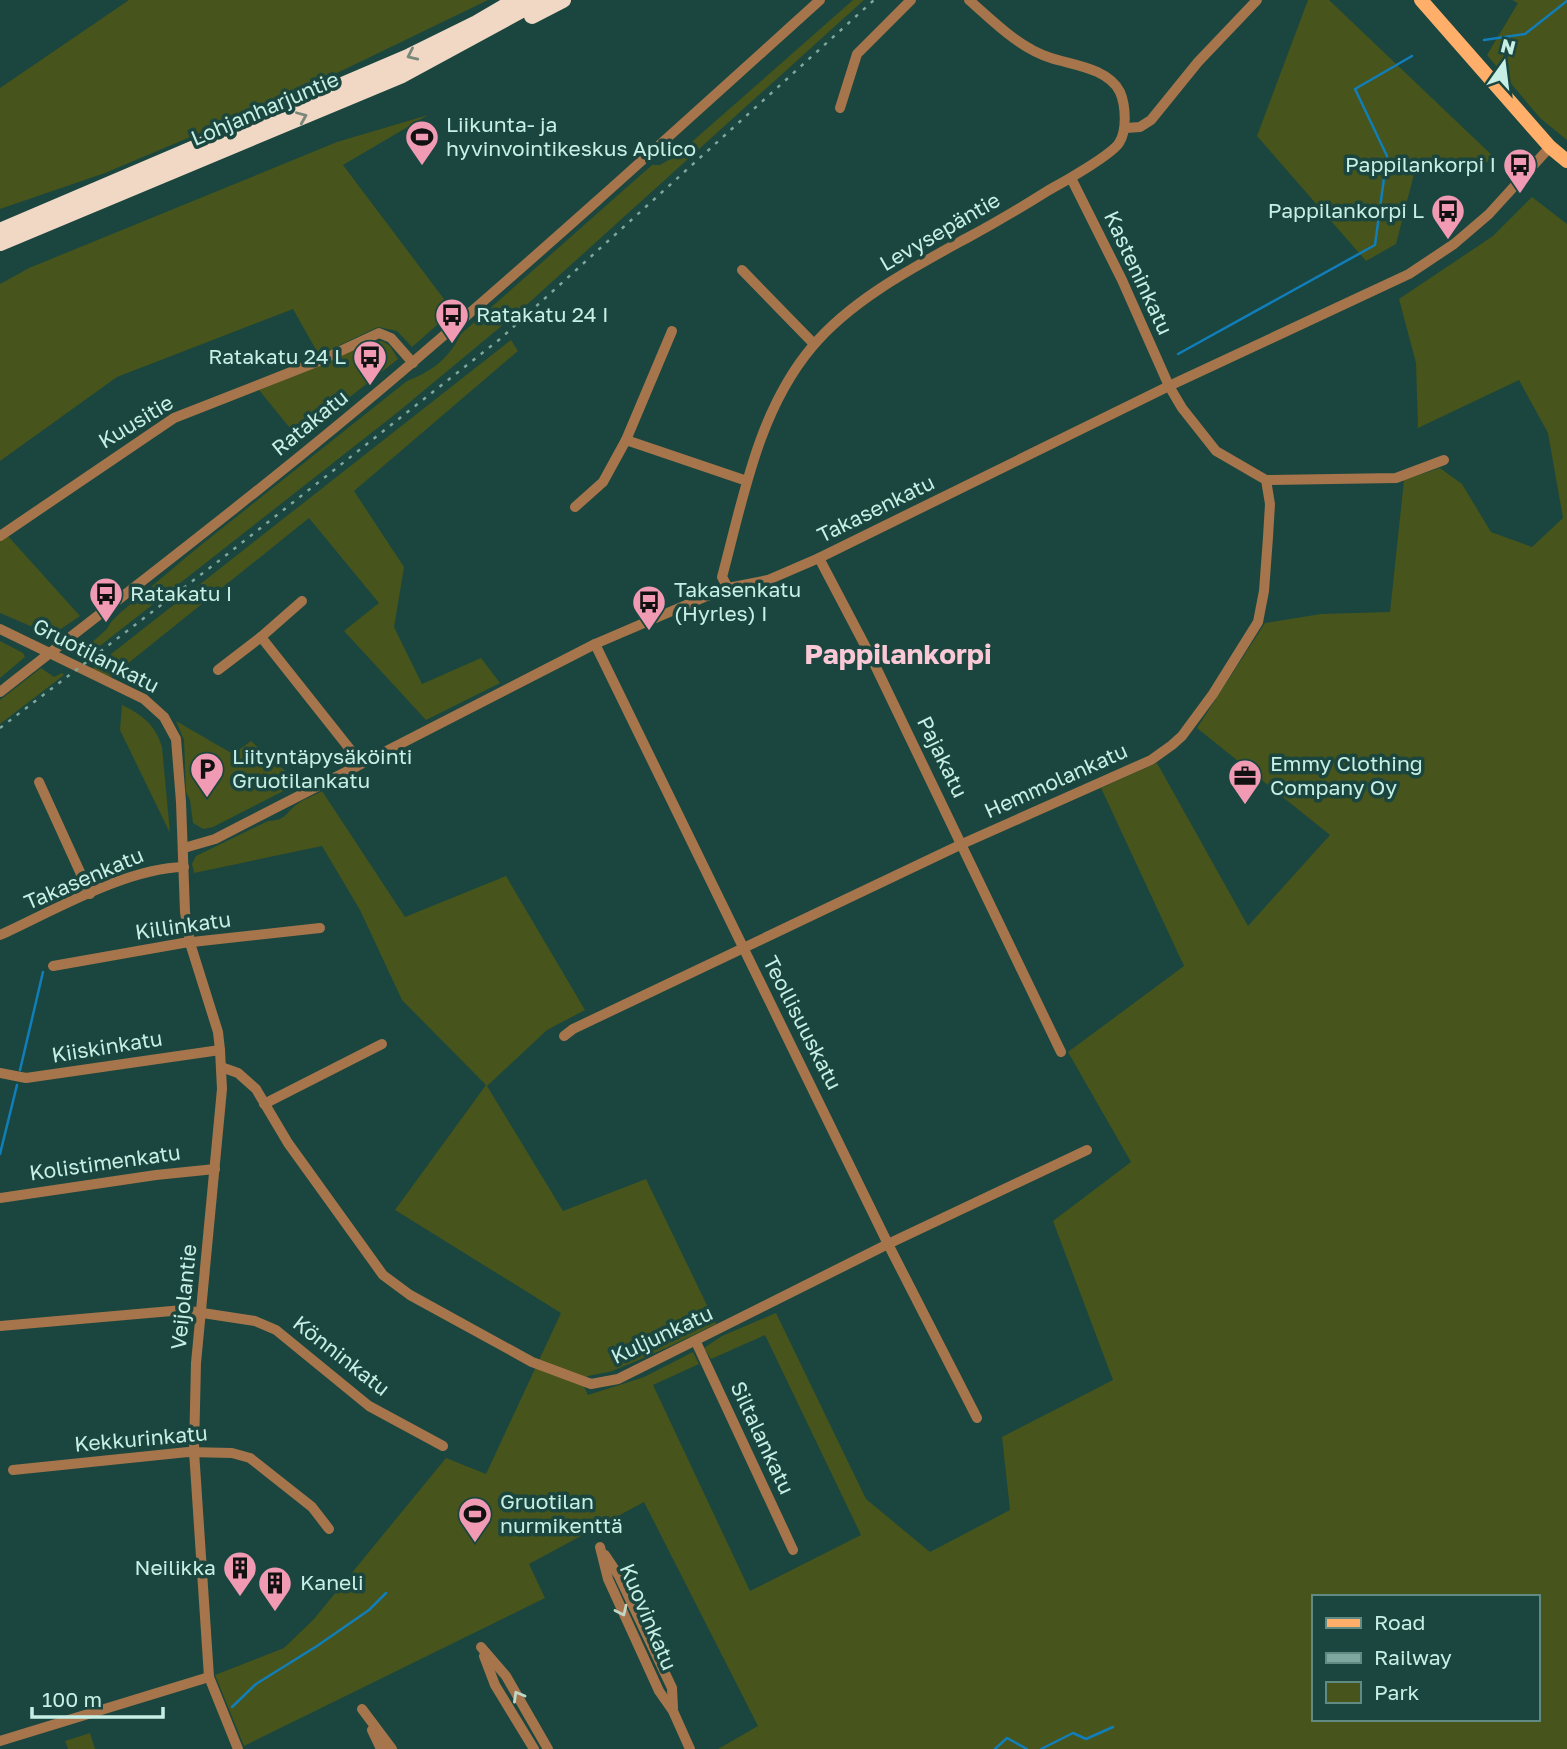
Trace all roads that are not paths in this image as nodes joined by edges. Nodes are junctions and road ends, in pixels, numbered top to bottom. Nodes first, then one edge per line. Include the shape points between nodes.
1 (516, 0) edge
2 (540, 0) edge
3 (563, 0) edge
4 (820, 0) edge
5 (911, 0) edge
6 (969, 0) edge
7 (1257, 0) edge
8 (1421, 0) edge
9 (437, 58) junction
10 (840, 108) dead end
11 (1126, 128) junction
12 (1550, 147) junction
13 (1567, 161) edge
14 (1071, 178) junction
15 (37, 221) junction
16 (0, 228) edge
17 (0, 243) edge
18 (0, 249) edge
19 (742, 270) dead end
20 (672, 331) dead end
21 (814, 344) junction
22 (413, 363) junction
23 (1169, 386) junction
24 (626, 440) junction
25 (1444, 460) dead end
26 (1266, 480) junction
27 (747, 481) junction
28 (575, 506) dead end
29 (0, 536) edge
30 (819, 558) junction
31 (728, 588) junction
32 (302, 601) dead end
33 (0, 629) edge
34 (261, 637) junction
35 (595, 645) junction
36 (50, 653) junction
37 (218, 670) dead end
38 (0, 692) edge
39 (361, 763) junction
40 (39, 782) dead end
41 (962, 844) junction
42 (184, 848) junction
43 (184, 867) junction
44 (90, 894) junction
45 (320, 928) dead end
46 (0, 936) edge
47 (190, 943) junction
48 (742, 947) junction
49 (52, 966) dead end
50 (564, 1036) dead end
51 (382, 1044) dead end
52 (220, 1050) junction
53 (1061, 1052) dead end
54 (221, 1067) junction
55 (0, 1073) edge
56 (264, 1104) junction
57 (1087, 1150) dead end
58 (215, 1169) junction
59 (0, 1198) edge
60 (888, 1244) junction
61 (202, 1314) junction
62 (0, 1326) edge
63 (696, 1342) junction
64 (977, 1418) dead end
65 (443, 1446) dead end
66 (194, 1451) junction
67 (13, 1470) dead end
68 (329, 1529) dead end
69 (793, 1550) dead end
70 (209, 1677) junction
71 (673, 1711) junction
72 (0, 1741) edge
73 (238, 1749) edge
74 (381, 1749) edge
75 (392, 1749) edge
76 (534, 1749) edge
77 (548, 1749) edge
78 (690, 1749) edge

1 -> 15 highway, Lohjanharjuntie via 410,56
2 - 9 highway, Lohjanharjuntie
3 - 9 highway via 466,50
4 - 22 street, Ratakatu
5 - 10 street via 857,54
6 - 11 street via 1010,35 1048,57 1080,64 1106,78 1120,91
7 - 11 street via 1151,120
8 - 12 main road
15 -> 9 highway, Lohjanharjuntie
11 - 14 street, Levysepäntie via 1118,145
12 - 13 main road
12 - 23 street, Takasenkatu via 1489,214 1409,274
14 - 21 street, Levysepäntie via 897,277
14 - 23 street, Kasteninkatu
15 - 16 highway
15 - 17 highway, Lohjanharjuntie
15 - 18 highway
19 - 21 street
20 - 24 street
21 - 27 street, Levysepäntie via 790,374
22 - 29 street, Kuusitie via 391,338 379,333 174,418
22 - 36 street, Ratakatu
23 - 26 street via 1194,427 1216,451
23 - 30 street, Takasenkatu
24 - 27 street
24 - 28 street via 603,482
25 - 26 street via 1396,478
26 - 41 street, Hemmolankatu via 1270,504 1258,622 1182,736 1151,760
27 - 31 street, Levysepäntie via 722,577
30 - 31 street, Takasenkatu via 768,579
30 - 41 street, Pajakatu
31 - 35 street, Takasenkatu
32 - 34 street
33 - 36 street, Gruotilankatu
34 - 37 street
34 - 39 street
35 - 39 street, Takasenkatu
35 - 48 street, Teollisuuskatu
36 - 38 street, Ratakatu
36 - 42 street, Gruotilankatu via 132,692 164,716 176,739
39 - 42 street, Takasenkatu via 215,839
40 - 44 street
41 - 48 street, Hemmolankatu
41 - 53 street, Pajakatu
42 - 43 street, Veijolantie
43 - 44 street, Takasenkatu via 156,869
43 - 47 street, Veijolantie
44 - 46 street, Takasenkatu
45 - 47 street, Killinkatu
47 - 49 street, Killinkatu
47 - 52 street, Veijolantie
48 - 50 street, Hemmolankatu
48 - 60 street, Teollisuuskatu
51 - 56 street
52 - 54 street, Veijolantie
52 - 55 street, Kiiskinkatu via 26,1078
54 - 56 street, Kuljunkatu via 247,1079
54 - 58 street, Veijolantie
56 - 63 street, Kuljunkatu via 383,1275 410,1295 533,1362 591,1384 618,1379
57 - 60 street, Kuljunkatu
58 - 59 street, Kolistimenkatu
58 - 61 street, Veijolantie
60 - 63 street, Kuljunkatu
60 - 64 street, Teollisuuskatu
61 - 62 street, Könninkatu via 183,1310
61 - 65 street, Könninkatu via 267,1325 369,1406
61 - 66 street, Veijolantie
63 - 69 street, Siltalankatu
66 - 67 street, Kekkurinkatu
66 - 68 street, Kekkurinkatu via 232,1452 250,1458 312,1507
66 - 70 street, Veijolantie
70 - 72 street
70 - 73 street, Veijolantie
71 -> 71 street, Kuovinkatu via 672,1688 619,1576 600,1547 608,1579 659,1691
71 - 78 street, Kuovinkatu
74 - 75 street via 362,1709
77 -> 76 street via 506,1676 481,1647 495,1685

